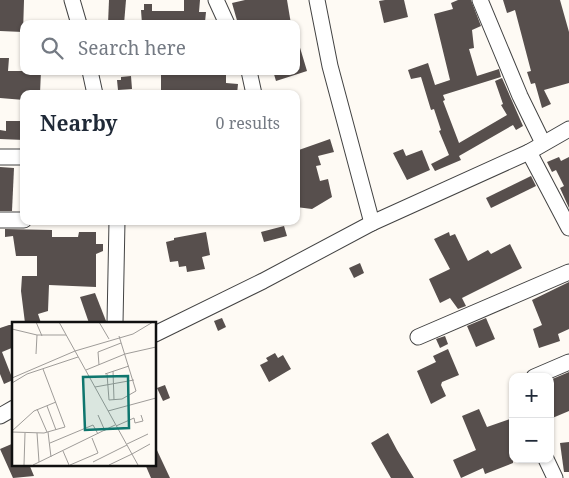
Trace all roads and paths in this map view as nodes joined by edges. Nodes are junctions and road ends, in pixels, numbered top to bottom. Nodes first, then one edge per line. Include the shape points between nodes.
1 (72, 0) edge
2 (216, 0) edge
3 (317, 0) edge
4 (480, 0) edge
5 (78, 20) edge
6 (225, 20) edge
7 (91, 75) edge
8 (250, 75) edge
9 (95, 90) edge
10 (253, 90) edge
11 (569, 129) edge
12 (543, 143) junction
13 (529, 152) junction
14 (0, 157) edge
15 (20, 157) edge
16 (0, 220) edge
17 (20, 220) edge
18 (372, 223) junction
19 (117, 225) edge
20 (569, 228) edge
21 (569, 272) edge
22 (115, 322) edge
23 (156, 334) edge
24 (418, 337) dead end
25 (569, 362) edge
26 (543, 373) edge
27 (12, 409) edge
28 (0, 416) edge
29 (548, 463) edge
30 (555, 478) edge

1 - 5 street
2 - 6 street
3 - 18 street via 330,66
4 - 12 street
7 - 9 street
8 - 10 street
11 - 12 street
12 - 13 street
13 - 18 street
13 - 20 street
14 - 15 street
16 - 17 street
18 - 23 street
19 - 22 street
21 - 24 street
25 - 26 street
27 - 28 street
29 - 30 street

